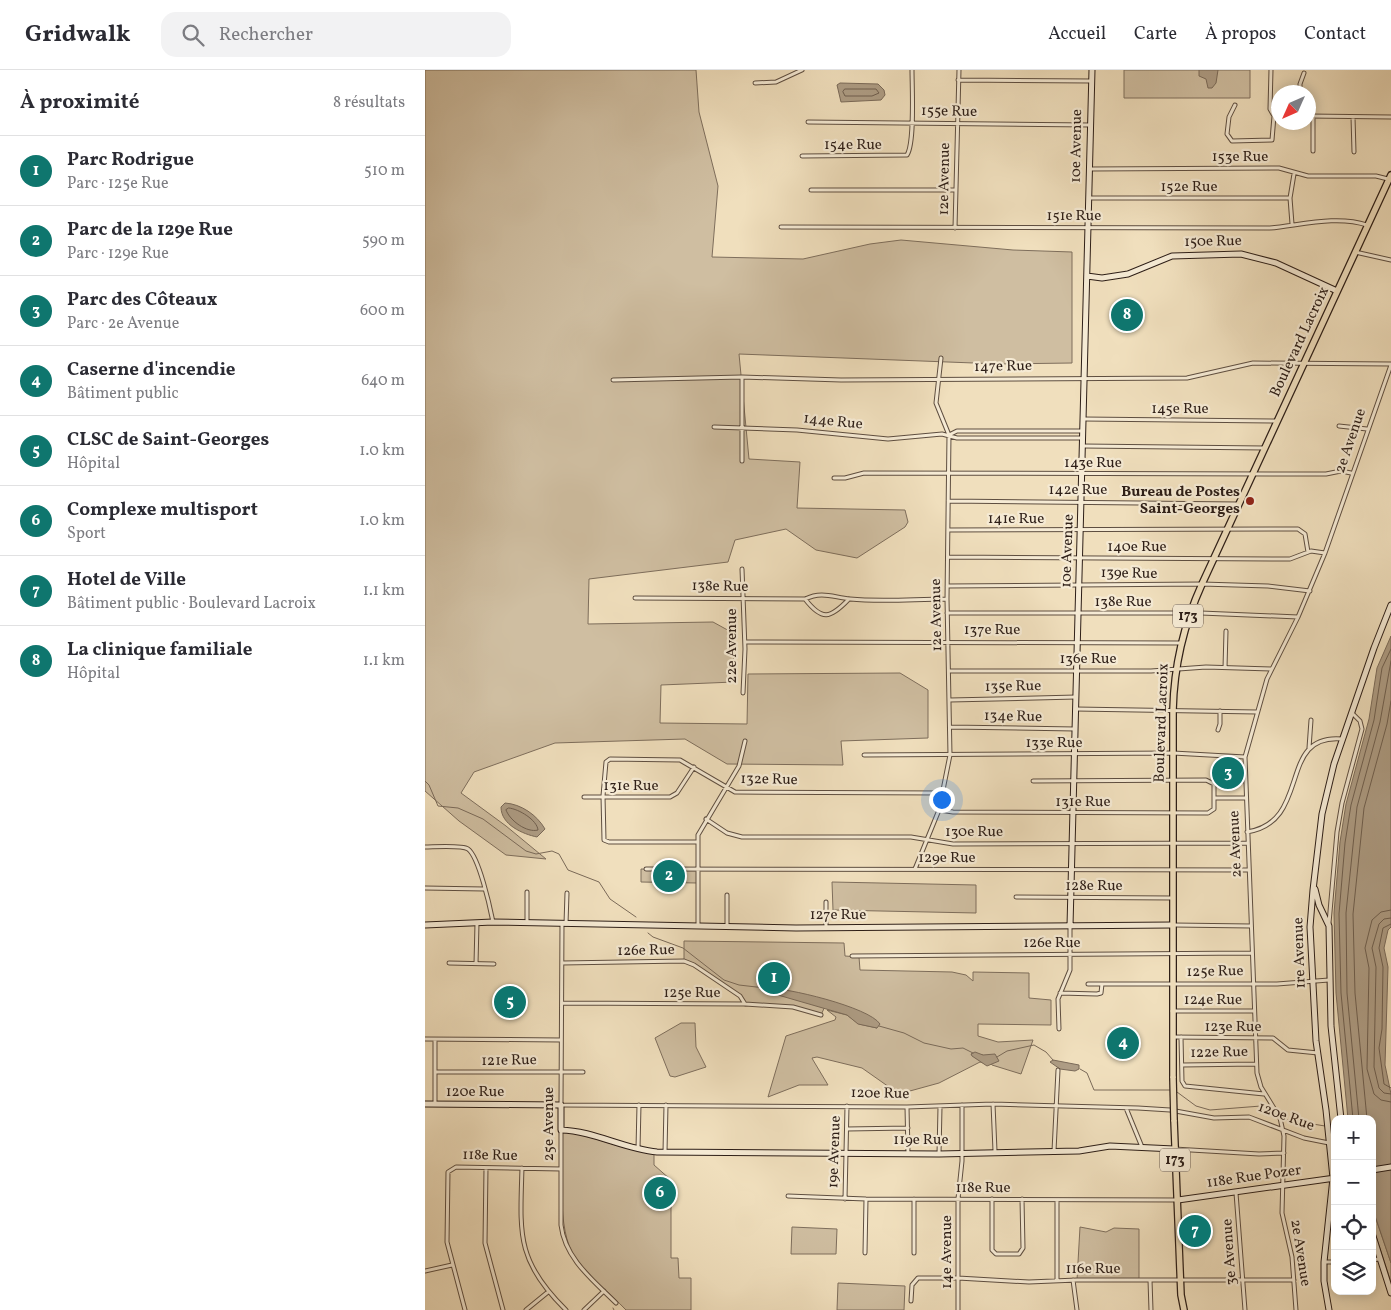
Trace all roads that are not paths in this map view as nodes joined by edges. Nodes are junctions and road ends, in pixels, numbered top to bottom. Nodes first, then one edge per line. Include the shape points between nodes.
1 (802, 70) edge
2 (912, 70) edge
3 (959, 70) edge
4 (1092, 70) edge
5 (1271, 70) edge
6 (1304, 73) dead end
7 (959, 80) junction
8 (1091, 80) junction
9 (755, 83) dead end
10 (1300, 85) edge
11 (1235, 105) dead end
12 (1271, 110) edge
13 (1316, 116) edge
14 (1353, 117) junction
15 (1391, 117) edge
16 (808, 122) dead end
17 (912, 123) junction
18 (957, 124) junction
19 (1090, 125) junction
20 (1274, 130) edge
21 (1313, 130) edge
22 (1313, 151) dead end
23 (1354, 152) dead end
24 (802, 156) dead end
25 (1089, 169) junction
26 (1294, 174) junction
27 (1390, 177) edge
28 (811, 190) dead end
29 (956, 190) junction
30 (1089, 198) junction
31 (1290, 198) junction
32 (1292, 224) junction
33 (1367, 225) junction
34 (781, 226) dead end
35 (1088, 227) junction
36 (955, 228) junction
37 (1355, 252) junction
38 (1391, 260) edge
39 (1087, 276) junction
40 (1337, 291) junction
41 (941, 358) dead end
42 (1305, 362) junction
43 (1391, 364) edge
44 (742, 377) junction
45 (1085, 378) junction
46 (939, 379) junction
47 (613, 380) dead end
48 (1084, 419) junction
49 (1277, 421) junction
50 (1339, 426) dead end
51 (714, 427) dead end
52 (742, 427) junction
53 (1367, 429) junction
54 (1084, 431) junction
55 (949, 435) junction
56 (1083, 438) junction
57 (1083, 446) junction
58 (1264, 448) junction
59 (742, 461) dead end
60 (1253, 473) junction
61 (1351, 473) junction
62 (949, 474) junction
63 (1083, 474) junction
64 (834, 478) dead end
65 (948, 501) junction
66 (1082, 502) junction
67 (1239, 504) junction
68 (1227, 529) junction
69 (948, 530) junction
70 (1081, 530) junction
71 (1308, 552) junction
72 (1325, 554) junction
73 (947, 557) junction
74 (1214, 557) junction
75 (1080, 558) junction
76 (742, 569) dead end
77 (1079, 584) junction
78 (1202, 584) junction
79 (947, 586) junction
80 (1310, 591) junction
81 (635, 598) dead end
82 (743, 599) junction
83 (805, 599) junction
84 (849, 599) junction
85 (947, 599) junction
86 (1391, 605) edge
87 (947, 613) junction
88 (1079, 613) junction
89 (1189, 614) junction
90 (1298, 617) junction
91 (1226, 631) dead end
92 (1078, 641) junction
93 (745, 642) junction
94 (948, 642) junction
95 (1180, 643) junction
96 (1225, 668) junction
97 (1175, 669) junction
98 (1271, 669) junction
99 (1077, 670) junction
100 (949, 671) junction
101 (743, 693) dead end
102 (1076, 697) junction
103 (950, 700) junction
104 (1076, 709) junction
105 (1173, 710) junction
106 (1220, 711) junction
107 (1257, 712) junction
108 (1352, 713) junction
109 (1311, 720) dead end
110 (950, 727) junction
111 (1075, 729) junction
112 (1218, 730) dead end
113 (1343, 739) junction
114 (745, 741) dead end
115 (1309, 748) junction
116 (1075, 754) junction
117 (1173, 754) junction
118 (864, 755) dead end
119 (950, 755) junction
120 (1245, 757) junction
121 (694, 767) junction
122 (1074, 780) junction
123 (1173, 780) junction
124 (1033, 781) dead end
125 (726, 788) junction
126 (943, 793) junction
127 (603, 796) junction
128 (584, 797) dead end
129 (1214, 798) junction
130 (1246, 798) junction
131 (939, 810) junction
132 (1173, 812) junction
133 (1074, 813) junction
134 (706, 819) junction
135 (1247, 832) junction
136 (927, 840) junction
137 (697, 842) junction
138 (1073, 843) junction
139 (1172, 843) junction
140 (1247, 844) junction
141 (425, 847) edge
142 (646, 869) dead end
143 (915, 869) junction
144 (697, 870) junction
145 (1072, 870) junction
146 (1172, 870) junction
147 (1249, 870) junction
148 (1314, 881) junction
149 (425, 888) edge
150 (484, 889) junction
151 (527, 892) dead end
152 (567, 893) dead end
153 (727, 895) dead end
154 (1016, 897) dead end
155 (1071, 897) junction
156 (1172, 898) junction
157 (826, 902) dead end
158 (1323, 913) junction
159 (1311, 916) junction
160 (493, 922) junction
161 (477, 923) junction
162 (527, 923) junction
163 (564, 924) junction
164 (425, 925) edge
165 (1172, 925) junction
166 (697, 926) junction
167 (727, 926) junction
168 (1070, 926) junction
169 (1251, 926) junction
170 (1329, 926) junction
171 (827, 928) junction
172 (1252, 953) junction
173 (1071, 954) junction
174 (1172, 954) junction
175 (852, 956) dead end
176 (449, 963) dead end
177 (562, 963) junction
178 (476, 964) junction
179 (494, 964) dead end
180 (1329, 980) junction
181 (1313, 982) junction
182 (1253, 983) junction
183 (1088, 984) dead end
184 (1102, 984) junction
185 (1172, 984) junction
186 (1060, 993) junction
187 (562, 1003) junction
188 (745, 1004) junction
189 (1173, 1011) junction
190 (1254, 1011) junction
191 (821, 1015) dead end
192 (1059, 1029) dead end
193 (1173, 1037) junction
194 (1181, 1037) junction
195 (1255, 1038) junction
196 (425, 1039) edge
197 (435, 1040) junction
198 (561, 1040) junction
199 (1319, 1054) junction
200 (1256, 1064) junction
201 (1182, 1065) junction
202 (1058, 1070) dead end
203 (435, 1072) junction
204 (561, 1072) junction
205 (583, 1072) dead end
206 (1265, 1094) junction
207 (425, 1104) edge
208 (435, 1104) junction
209 (561, 1104) junction
210 (993, 1104) junction
211 (639, 1105) junction
212 (666, 1105) junction
213 (962, 1105) junction
214 (847, 1106) junction
215 (907, 1107) junction
216 (940, 1107) junction
217 (1056, 1107) junction
218 (1126, 1108) junction
219 (1341, 1115) edge
220 (908, 1128) junction
221 (847, 1129) junction
222 (1282, 1129) junction
223 (561, 1130) junction
224 (1328, 1130) junction
225 (1331, 1130) edge
226 (1329, 1143) junction
227 (1143, 1148) junction
228 (1174, 1149) junction
229 (638, 1151) junction
230 (995, 1151) junction
231 (1054, 1151) junction
232 (665, 1152) junction
233 (962, 1152) junction
234 (846, 1153) junction
235 (908, 1153) junction
236 (1284, 1153) junction
237 (939, 1154) junction
238 (1331, 1160) edge
239 (1391, 1167) edge
240 (486, 1168) junction
241 (522, 1168) junction
242 (561, 1169) junction
243 (1376, 1169) edge
244 (1331, 1178) edge
245 (1282, 1186) junction
246 (1236, 1193) junction
247 (788, 1196) dead end
248 (958, 1198) junction
249 (845, 1199) junction
250 (866, 1199) junction
251 (914, 1199) junction
252 (992, 1199) junction
253 (1022, 1199) junction
254 (1057, 1200) junction
255 (1177, 1200) junction
256 (1331, 1203) edge
257 (1376, 1248) edge
258 (865, 1253) dead end
259 (914, 1253) dead end
260 (1376, 1259) edge
261 (1379, 1259) junction
262 (1324, 1262) junction
263 (1331, 1262) edge
264 (452, 1265) junction
265 (425, 1271) edge
266 (959, 1278) junction
267 (1073, 1280) junction
268 (1150, 1280) junction
269 (1181, 1280) junction
270 (1294, 1280) junction
271 (1057, 1281) junction
272 (1243, 1281) junction
273 (604, 1290) junction
274 (548, 1292) junction
275 (1391, 1293) edge
276 (911, 1302) dead end
277 (617, 1304) dead end
278 (465, 1310) edge
279 (503, 1310) edge
280 (526, 1310) edge
281 (566, 1310) edge
282 (584, 1310) edge
283 (958, 1310) edge
284 (1077, 1310) edge
285 (1151, 1310) edge
286 (1183, 1310) edge
287 (1245, 1310) edge
288 (1296, 1310) edge
289 (1329, 1310) edge

1 - 9 street via 776,82
2 - 17 street
3 - 7 street, 12e Avenue
4 - 8 street, 10e Avenue
5 - 12 street
6 - 10 street
7 - 8 street
7 - 18 street, 12e Avenue
8 - 19 street, 10e Avenue
11 - 20 street via 1229,117 1227,134 1232,141 1272,140
13 - 14 street
14 - 15 street
14 - 23 street
16 - 17 street, 155e Rue
17 - 18 street, 155e Rue
17 - 24 street, 154e Rue via 910,150 904,156
18 - 19 street, 155e Rue
18 - 29 street, 12e Avenue
19 - 25 street, 10e Avenue
21 - 22 street
25 - 26 street, 153e Rue via 1279,168
25 - 30 street, 10e Avenue
26 - 27 street, 153e Rue
26 - 31 street
27 - 33 main road, Boulevard Lacroix / 173
28 - 29 street
29 - 36 street, 12e Avenue
30 - 31 street, 152e Rue
30 - 35 street, 10e Avenue
31 - 32 street
32 - 33 street, 151e Rue via 1351,222
32 - 35 street, 151e Rue via 1270,228
33 - 37 main road, Boulevard Lacroix / 173
34 - 36 street, 151e Rue
35 - 36 street, 151e Rue
35 - 39 street, 10e Avenue
37 - 38 street
37 - 40 main road, Boulevard Lacroix / 173
39 - 40 street, 150e Rue via 1128,274 1172,256 1241,254 1276,263
39 - 45 street, 10e Avenue
40 - 42 main road, Boulevard Lacroix / 173
41 - 46 street, 12e Avenue
42 - 43 street, 147e Rue
42 - 45 street, 147e Rue via 1248,364 1187,378
42 - 49 main road, Boulevard Lacroix / 173
43 - 53 street, 2e Avenue
44 - 46 street, 147e Rue
44 - 47 street, 147e Rue
44 - 52 street
45 - 46 street, 147e Rue
45 - 48 street, 10e Avenue
46 - 55 street, 12e Avenue via 936,403
48 - 49 street, 145e Rue
48 - 54 street, 10e Avenue
49 - 58 main road, Boulevard Lacroix / 173
50 - 53 street
51 - 52 street, 144e Rue
52 - 55 street, 144e Rue via 888,439
52 - 59 street
53 - 61 street, 2e Avenue
54 - 55 street, 144e Rue via 957,431
54 - 56 street, 10e Avenue
55 - 56 street, 144e Rue via 957,438
55 - 62 street, 12e Avenue
56 - 57 street, 10e Avenue
57 - 58 street
57 - 63 street, 10e Avenue
58 - 60 main road, Boulevard Lacroix / 173
60 - 61 street, 143e Rue
60 - 63 street, 143e Rue
60 - 67 main road, Boulevard Lacroix / 173
61 - 72 street, 2e Avenue
62 - 63 street, 143e Rue
62 - 64 street, 143e Rue via 864,473
62 - 65 street, 12e Avenue
63 - 66 street, 10e Avenue
65 - 66 street, 142e Rue
65 - 69 street, 12e Avenue
66 - 67 street, 142e Rue
66 - 70 street, 10e Avenue
67 - 68 main road, Boulevard Lacroix / 173
68 - 70 street, 141e Rue
68 - 71 street, 141e Rue via 1298,529 1305,534
68 - 74 main road, Boulevard Lacroix / 173
69 - 70 street, 141e Rue
69 - 73 street, 12e Avenue
70 - 75 street, 10e Avenue
71 - 72 street, 140e Rue
71 - 74 street, 140e Rue via 1290,559
72 - 80 street, 2e Avenue
73 - 75 street, 140e Rue
73 - 79 street, 12e Avenue
74 - 75 street, 140e Rue
74 - 78 main road, Boulevard Lacroix / 173
75 - 77 street, 10e Avenue
76 - 82 street, 22e Avenue
77 - 78 street, 139e Rue
77 - 79 street, 139e Rue
77 - 88 street, 10e Avenue
78 - 80 street, 139e Rue
78 - 89 main road, Boulevard Lacroix / 173
79 - 85 street, 12e Avenue
80 - 90 street, 2e Avenue
81 - 82 street, 138e Rue
82 - 83 street, 138e Rue
82 - 93 street, 22e Avenue
83 - 84 street, 138e Rue via 827,594
83 - 84 street via 823,615 835,613
84 - 85 street, 138e Rue
85 - 87 street, 12e Avenue
86 - 108 street, 1re Avenue
87 - 88 street, 138e Rue
87 - 94 street, 12e Avenue
88 - 89 street, 138e Rue
88 - 92 street, 10e Avenue
89 - 90 street, 138e Rue
89 - 95 main road, Boulevard Lacroix / 173
90 - 98 street, 2e Avenue
91 - 96 street
92 - 94 street, 137e Rue
92 - 95 street, 137e Rue
92 - 99 street, 10e Avenue
93 - 94 street, 137e Rue
93 - 101 street, 22e Avenue
94 - 100 street, 12e Avenue
95 - 97 main road, Boulevard Lacroix / 173
96 - 97 street, 136e Rue
96 - 98 street, 136e Rue
97 - 99 street, 136e Rue
97 - 105 main road, Boulevard Lacroix / 173
98 - 107 street, 2e Avenue
99 - 100 street, 136e Rue
99 - 102 street, 10e Avenue
100 - 103 street, 12e Avenue
102 - 103 street, 135e Rue
102 - 104 street, 10e Avenue
103 - 110 street, 12e Avenue
104 - 105 street
104 - 111 street, 10e Avenue
105 - 106 street
105 - 117 main road, Boulevard Lacroix / 173
106 - 107 street
106 - 112 street
107 - 120 street, 2e Avenue
108 - 113 street, 1re Avenue
108 - 170 street via 1360,721 1362,729 1337,832
109 - 115 street
110 - 111 street, 134e Rue
110 - 119 street, 12e Avenue
111 - 116 street, 10e Avenue
113 - 115 street via 1324,739
113 - 148 street, 1re Avenue via 1322,814
114 - 125 street via 739,766
115 - 135 street via 1281,814 1263,829
116 - 117 street, 133e Rue
116 - 119 street, 133e Rue
116 - 122 street, 10e Avenue
117 - 120 street, 133e Rue
117 - 123 main road, Boulevard Lacroix / 173
118 - 119 street, 133e Rue
119 - 126 street, 12e Avenue
120 - 130 street, 2e Avenue
121 - 125 street, 132e Rue
121 - 127 street, 131e Rue via 677,793 670,797
121 - 127 street, 132e Rue via 675,760 610,759 605,764
122 - 123 street
122 - 124 street
122 - 133 street, 10e Avenue
123 - 129 street via 1211,781
123 - 132 main road, Boulevard Lacroix / 173
125 - 126 street, 132e Rue via 738,792
125 - 134 street
126 - 131 street, 12e Avenue
127 - 128 street, 131e Rue
127 - 137 street via 604,840
129 - 130 street
129 - 132 street, 131e Rue via 1214,809 1210,813
130 - 135 street, 2e Avenue
131 - 133 street, 131e Rue
131 - 136 street, 12e Avenue
132 - 133 street, 131e Rue
132 - 139 main road, Boulevard Lacroix / 173
133 - 138 street, 10e Avenue
134 - 136 street, 130e Rue via 727,833 743,837 905,837
134 - 137 street
135 - 140 street, 2e Avenue
136 - 138 street, 130e Rue via 953,844
136 - 143 street, 12e Avenue
137 - 144 street
138 - 139 street, 130e Rue
138 - 145 street, 10e Avenue
139 - 140 street, 130e Rue
139 - 146 main road, Boulevard Lacroix / 173
140 - 147 street, 2e Avenue
141 - 150 street via 463,847 472,855
142 - 144 street, 129e Rue
143 - 144 street, 129e Rue
143 - 145 street, 129e Rue
144 - 166 street
145 - 146 street, 129e Rue
145 - 155 street, 10e Avenue
146 - 147 street, 129e Rue
146 - 156 main road, Boulevard Lacroix / 173
147 - 169 street, 2e Avenue
148 - 158 street
148 - 159 street, 1re Avenue
149 - 150 street
150 - 160 street
151 - 162 street
152 - 163 street, 25e Avenue
153 - 167 street
154 - 155 street, 128e Rue
155 - 156 street, 128e Rue
155 - 168 street, 10e Avenue
156 - 165 main road, Boulevard Lacroix / 173
157 - 171 street
158 - 159 street via 1316,911
158 - 170 street
159 - 181 street, 1re Avenue
160 - 161 street, 127e Rue
160 - 162 street, 127e Rue
161 - 164 street, 127e Rue
161 - 178 street
162 - 163 street, 127e Rue
163 - 166 street, 127e Rue
163 - 177 street, 25e Avenue
165 - 168 street, 127e Rue
165 - 169 street, 127e Rue
165 - 174 main road, Boulevard Lacroix / 173
166 - 167 street, 127e Rue
167 - 171 street, 127e Rue
168 - 171 street, 127e Rue
168 - 173 street, 10e Avenue
169 - 172 street, 2e Avenue
170 - 180 street
172 - 174 street, 126e Rue
172 - 182 street, 2e Avenue
173 - 174 street, 126e Rue
173 - 175 street, 126e Rue
173 - 186 street, 10e Avenue via 1069,974
174 - 185 main road, Boulevard Lacroix / 173
176 - 178 street
177 - 187 street, 25e Avenue
177 - 188 street, 126e Rue via 684,961 741,996
178 - 179 street
180 - 181 street, 125e Rue
180 - 219 street
181 - 182 street, 125e Rue
181 - 199 street, 1re Avenue
182 - 185 street, 125e Rue
182 - 190 street, 2e Avenue
183 - 184 street, 125e Rue
184 - 185 street, 125e Rue
184 - 186 street, 125e Rue via 1101,993 1097,994
185 - 189 main road, Boulevard Lacroix / 173
186 - 192 street, 10e Avenue
187 - 188 street, 125e Rue
187 - 198 street, 25e Avenue
188 - 191 street, 125e Rue via 793,1007
189 - 190 street, 124e Rue
189 - 193 main road, Boulevard Lacroix / 173
190 - 195 street, 2e Avenue
193 - 194 street, 123e Rue
193 - 228 main road, Boulevard Lacroix / 173, bridge
194 - 195 street, 123e Rue
194 - 201 street
195 - 199 street, 123e Rue via 1273,1038 1288,1050
195 - 200 street, 2e Avenue
196 - 197 street
197 - 198 street
197 - 203 street
198 - 204 street, 25e Avenue
199 - 224 street, 1re Avenue
200 - 201 street, 122e Rue
200 - 206 street, 2e Avenue
201 - 206 street via 1185,1086
202 - 217 street
203 - 204 street, 121e Rue
203 - 208 street
204 - 205 street, 121e Rue
204 - 209 street, 25e Avenue
206 - 222 street, 2e Avenue via 1281,1119
207 - 208 street, 120e Rue
208 - 209 street, 120e Rue
209 - 211 street, 120e Rue
209 - 223 street, 25e Avenue
210 - 213 street, 120e Rue
210 - 217 street, 120e Rue
210 - 230 street
211 - 212 street, 120e Rue
211 - 229 street
212 - 214 street, 120e Rue
212 - 232 street
213 - 216 street, 120e Rue
213 - 233 street, 14e Avenue
214 - 215 street, 120e Rue
214 - 221 street, 19e Avenue
215 - 216 street, 120e Rue
215 - 220 street
216 - 237 street
217 - 218 street, 120e Rue
217 - 231 street
218 - 222 street, 120e Rue via 1170,1110 1214,1118 1249,1117
218 - 227 street
220 - 221 street
220 - 235 street
221 - 234 street, 19e Avenue
222 - 226 street, 120e Rue via 1312,1141
222 - 236 street, 2e Avenue
223 - 229 street, 119e Rue via 576,1131
223 - 242 street, 25e Avenue
224 - 225 street, 120e Rue
224 - 226 street, 1re Avenue
226 - 238 street, 1re Avenue
227 - 228 street, 119e Rue
227 - 231 street, 119e Rue via 1110,1146
228 - 236 street, 119e Rue
228 - 255 main road, 173
229 - 232 street, 119e Rue
230 - 231 street, 119e Rue
230 - 233 street, 119e Rue
232 - 234 street, 119e Rue
233 - 237 street, 119e Rue
233 - 248 street, 14e Avenue
234 - 235 street, 119e Rue
234 - 249 street, 19e Avenue
235 - 237 street, 119e Rue
236 - 245 street, 2e Avenue
239 - 243 street
240 - 241 street, 118e Rue
240 - 264 street, 118e Rue via 456,1167 448,1172 447,1234
240 - 279 street via 485,1243
241 - 242 street, 118e Rue
241 - 274 street via 521,1235 527,1259
242 - 273 street, 25e Avenue via 563,1239 575,1260
244 - 245 street, 118e Rue Pozer
245 - 246 street, 118e Rue Pozer
245 - 270 street, 2e Avenue via 1282,1213
246 - 255 street, 118e Rue Pozer
246 - 272 street, 3e Avenue
247 - 249 street, 118e Rue
248 - 251 street, 118e Rue
248 - 252 street, 118e Rue
248 - 266 street, 14e Avenue
249 - 250 street, 118e Rue
250 - 251 street, 118e Rue
250 - 258 street
251 - 259 street
252 - 253 street, 118e Rue
252 - 253 street via 992,1250 996,1254 1009,1255 1019,1254 1023,1248
253 - 254 street, 118e Rue
254 - 255 street, 118e Rue
254 - 271 street
255 - 269 main road, 173
256 - 262 street, 1re Avenue
257 - 261 street
260 - 261 street
261 - 275 street
262 - 263 street
262 - 289 street, 1re Avenue
264 - 265 street
264 - 278 street
266 - 271 street, 116e Rue
266 - 276 street, 116e Rue via 918,1278 912,1285
266 - 283 street, 14e Avenue
267 - 268 street, 116e Rue
267 - 271 street, 116e Rue
267 - 284 street
268 - 269 street, 116e Rue
268 - 285 street
269 - 272 street, 116e Rue
269 - 286 main road, 173
270 - 272 street, 116e Rue
270 - 288 street, 2e Avenue
272 - 287 street, 3e Avenue
273 - 277 street, 25e Avenue
273 - 282 street
274 - 280 street
274 - 281 street

